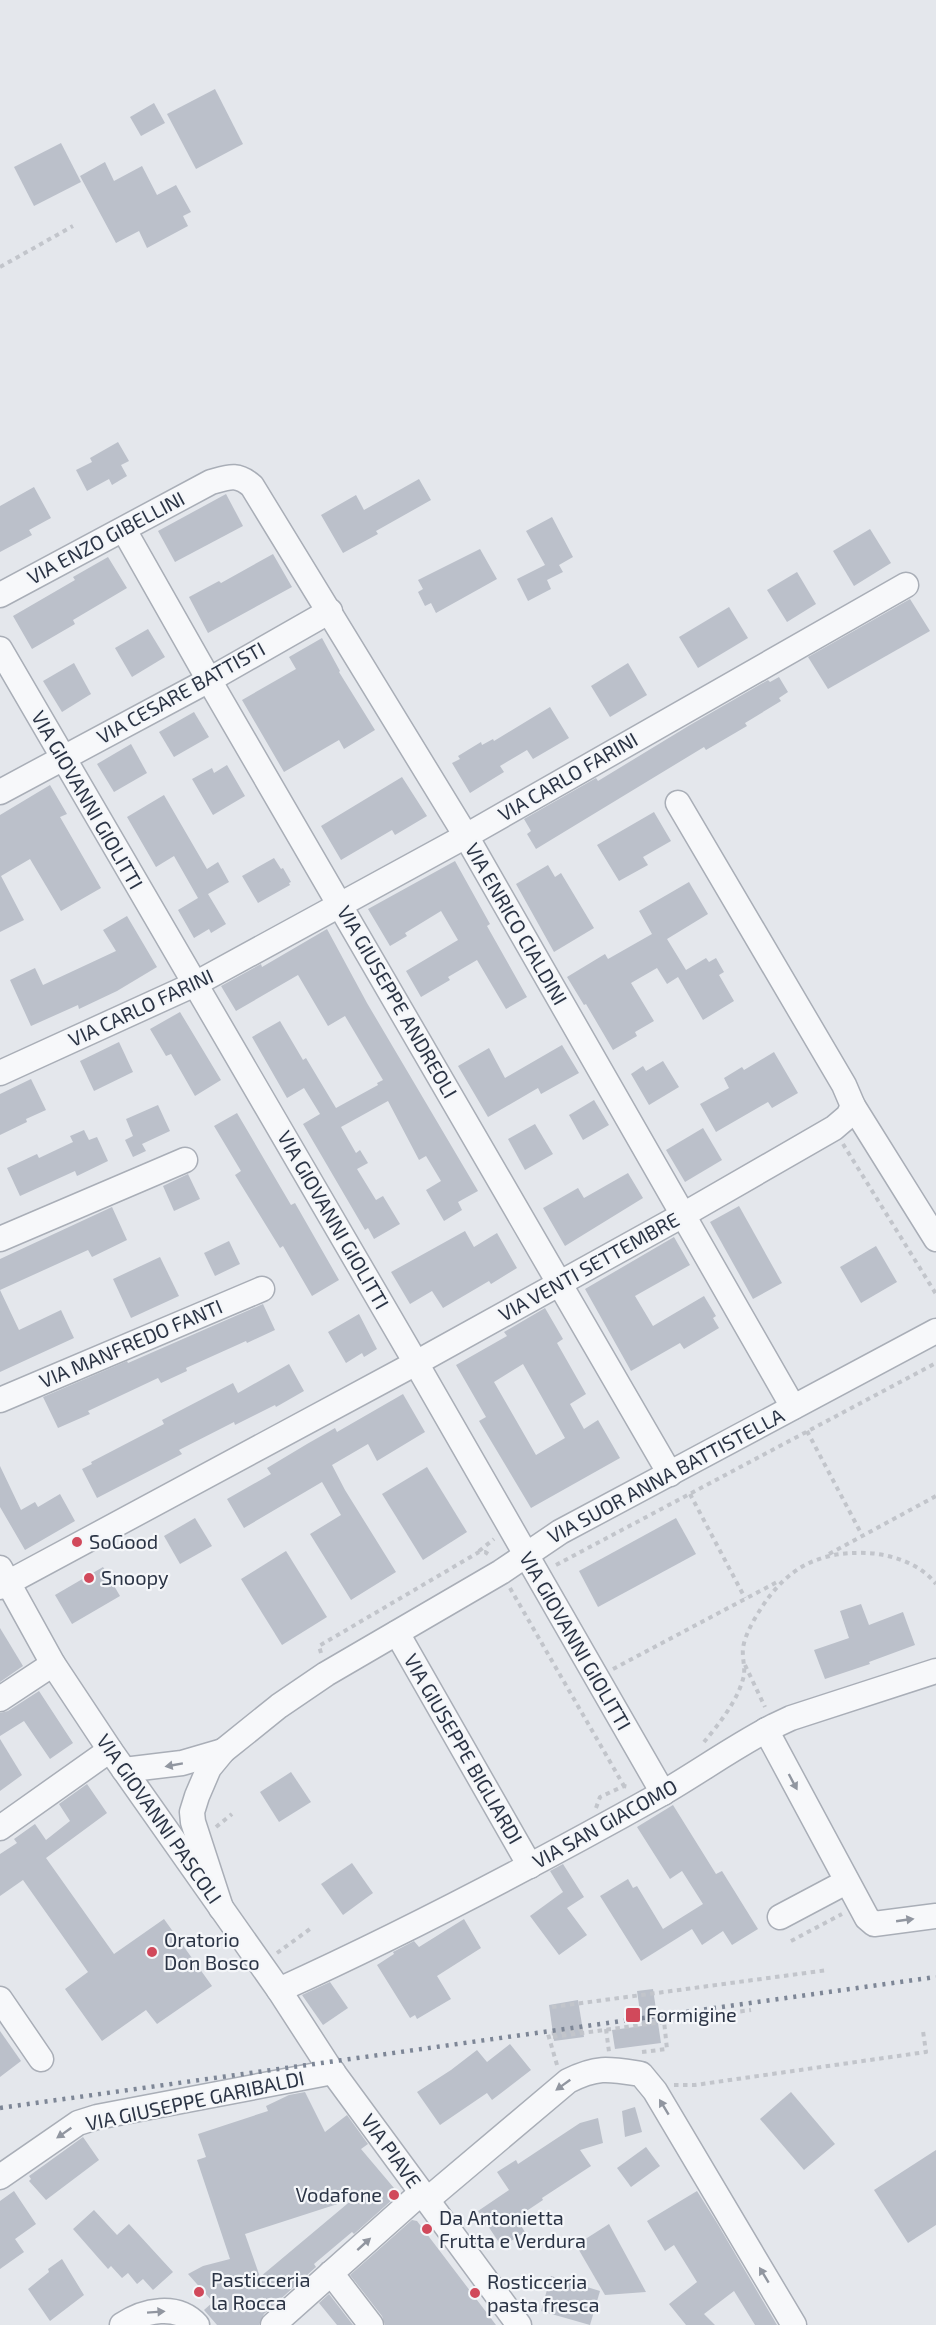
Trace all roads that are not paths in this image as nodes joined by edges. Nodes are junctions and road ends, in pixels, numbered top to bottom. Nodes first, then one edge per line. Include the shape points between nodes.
1 (211, 482) joint
2 (124, 530) junction
3 (906, 585) dead end
4 (0, 595) edge
5 (330, 611) junction
6 (0, 649) edge
7 (209, 680) junction
8 (62, 758) junction
9 (0, 792) edge
10 (678, 803) dead end
11 (466, 836) junction
12 (341, 904) junction
13 (195, 984) junction
14 (0, 1073) edge
15 (853, 1106) junction
16 (185, 1160) dead end
17 (683, 1215) junction
18 (0, 1239) edge
19 (936, 1239) edge
20 (559, 1284) junction
21 (262, 1289) dead end
22 (936, 1331) edge
23 (416, 1363) junction
24 (0, 1400) edge
25 (794, 1407) junction
26 (670, 1474) junction
27 (531, 1565) junction
28 (2, 1579) edge
29 (397, 1633) junction
30 (53, 1664) junction
31 (936, 1671) edge
32 (0, 1700) edge
33 (766, 1721) junction
34 (110, 1750) junction
35 (223, 1751) junction
36 (124, 1770) junction
37 (663, 1792) junction
38 (150, 1807) junction
39 (192, 1812) junction
40 (0, 1828) edge
41 (530, 1866) junction
42 (846, 1882) junction
43 (221, 1908) junction
44 (936, 1916) edge
45 (780, 1917) dead end
46 (279, 1990) junction
47 (0, 1999) edge
48 (41, 2060) dead end
49 (330, 2068) junction
50 (0, 2177) edge
51 (424, 2197) junction
52 (331, 2274) junction
53 (195, 2322) edge
54 (122, 2325) edge
55 (273, 2325) edge
56 (371, 2325) edge
57 (519, 2325) edge
58 (794, 2325) edge

1 - 2 street, VIA ENZO GIBELLINI
1 - 5 street, VIA ENRICO CIALDINI via 242,478 259,496
2 - 4 street, VIA ENZO GIBELLINI
2 - 7 street, VIA GIUSEPPE ANDREOLI
3 - 11 street, VIA CARLO FARINI
5 - 7 street, VIA CESARE BATTISTI
5 - 11 street, VIA ENRICO CIALDINI
6 - 8 street, VIA GIOVANNI GIOLITTI
7 - 8 street, VIA CESARE BATTISTI
7 - 12 street, VIA GIUSEPPE ANDREOLI
8 - 9 street, VIA CESARE BATTISTI
8 - 13 street, VIA GIOVANNI GIOLITTI
10 - 15 street
11 - 12 street, VIA CARLO FARINI
11 - 17 street, VIA ENRICO CIALDINI
12 - 13 street, VIA CARLO FARINI
12 - 20 street, VIA GIUSEPPE ANDREOLI
13 - 14 street, VIA CARLO FARINI
13 - 23 street, VIA GIOVANNI GIOLITTI
15 - 17 street, VIA VENTI SETTEMBRE via 834,1128
15 - 19 street
16 - 18 street
17 - 20 street, VIA VENTI SETTEMBRE
17 - 25 street, VIA ENRICO CIALDINI
20 - 23 street, VIA VENTI SETTEMBRE
20 - 26 street, VIA GIUSEPPE ANDREOLI
21 - 24 street, VIA MANFREDO FANTI
22 - 25 street, VIA SUOR ANNA BATTISTELLA
23 - 27 street, VIA GIOVANNI GIOLITTI
23 - 28 street, VIA VENTI SETTEMBRE
25 - 26 street, VIA SUOR ANNA BATTISTELLA
26 - 27 street, VIA SUOR ANNA BATTISTELLA via 560,1532
27 - 29 street, VIA SUOR ANNA BATTISTELLA via 501,1572
27 - 37 street, VIA GIOVANNI GIOLITTI
28 - 30 street, VIA GIOVANNI PASCOLI
29 - 35 street, VIA SUOR ANNA BATTISTELLA via 326,1674
29 - 41 street, VIA GIUSEPPE BIGLIARDI
30 - 32 street
30 - 34 street, VIA GIOVANNI PASCOLI
31 - 33 street, VIA SAN GIACOMO via 791,1718
33 - 37 street, VIA SAN GIACOMO
33 -> 42 street
34 - 36 street, VIA GIOVANNI PASCOLI
34 - 40 street
35 -> 36 street via 182,1763
35 - 39 street via 203,1781
36 - 38 street, VIA GIOVANNI PASCOLI
37 - 41 street, VIA SAN GIACOMO
38 - 39 street via 180,1816
38 - 43 street, VIA GIOVANNI PASCOLI
39 - 43 street
41 - 46 street, VIA SAN GIACOMO
42 -> 44 street via 874,1924
42 - 45 street
43 - 46 street, VIA GIOVANNI PASCOLI
46 - 49 street, VIA GIOVANNI PASCOLI
47 - 48 street
49 -> 50 street, VIA GIUSEPPE GARIBALDI via 97,2117 78,2124
49 - 51 street, VIA PIAVE
52 -> 51 street
51 - 57 street, VIA PIAVE
58 -> 51 street via 658,2084 641,2074 601,2069 568,2080
52 - 55 street
52 - 56 street
54 -> 53 street via 152,2310 173,2312

